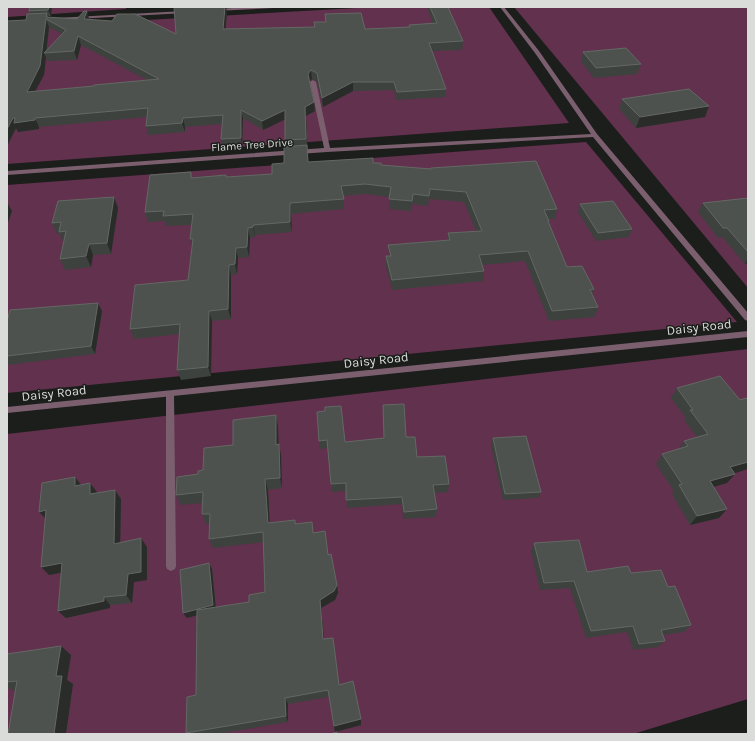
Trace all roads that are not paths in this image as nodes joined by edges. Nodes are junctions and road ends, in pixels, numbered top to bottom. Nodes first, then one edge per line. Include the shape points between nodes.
1 (139, 7) edge
2 (273, 7) edge
3 (502, 7) edge
4 (210, 11) edge
5 (187, 12) edge
6 (138, 14) junction
7 (53, 19) edge
8 (313, 82) edge
9 (595, 135) junction
10 (327, 150) junction
11 (7, 173) edge
12 (748, 318) edge
13 (748, 334) edge
14 (170, 394) junction
15 (7, 410) edge
16 (172, 566) dead end

1 - 6 street
2 - 4 street
3 - 9 street
5 - 6 street
6 - 7 street
8 - 10 street
9 - 10 street, Flame Tree Drive
9 - 12 street
10 - 11 street, Flame Tree Drive
13 - 14 street, Daisy Road
14 - 15 street, Daisy Road
14 - 16 street

